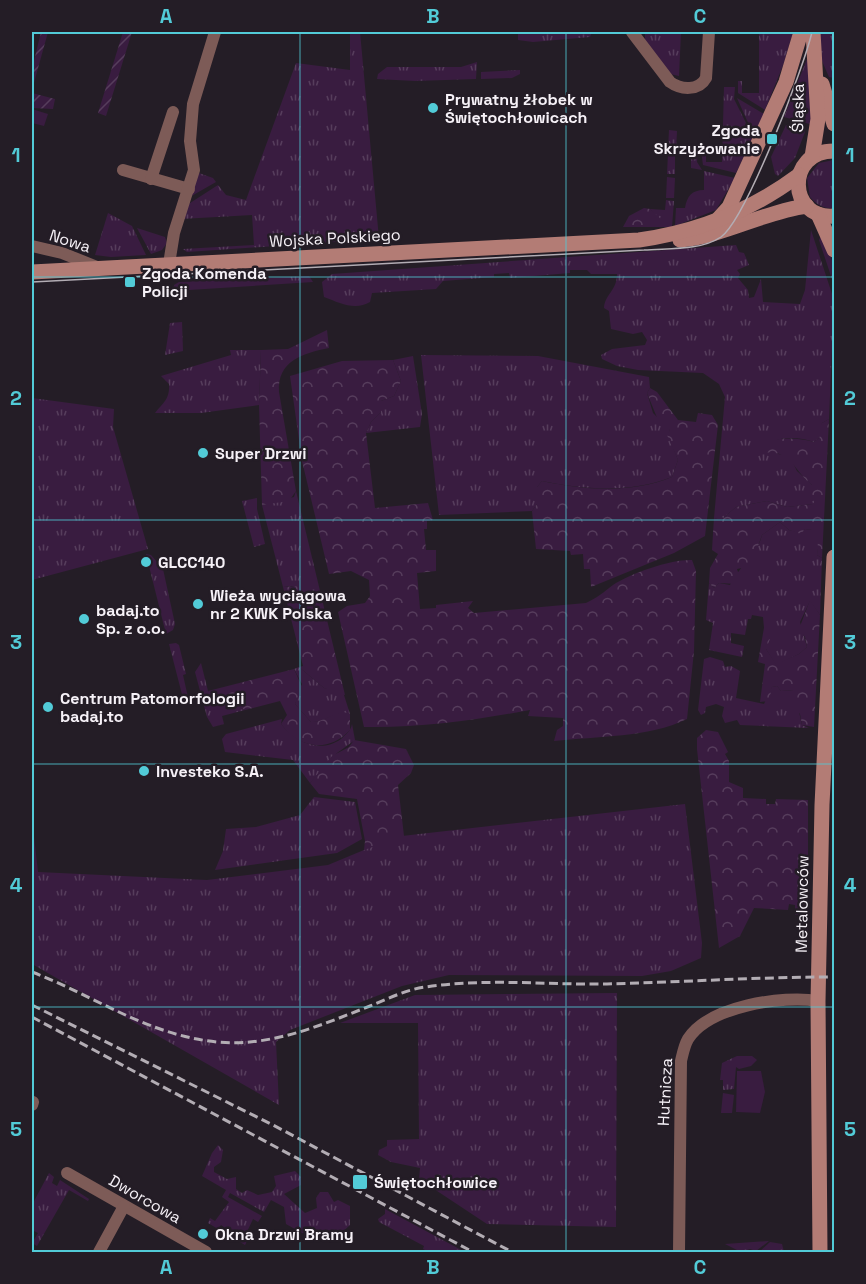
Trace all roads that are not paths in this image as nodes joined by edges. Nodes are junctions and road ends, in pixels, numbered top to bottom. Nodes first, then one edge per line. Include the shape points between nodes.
1 (215, 32) edge
2 (632, 32) edge
3 (709, 32) edge
4 (801, 32) edge
5 (813, 32) edge
6 (816, 60) junction
7 (172, 112) dead end
8 (834, 124) edge
9 (834, 151) edge
10 (812, 157) junction
11 (123, 170) dead end
12 (799, 175) junction
13 (152, 178) junction
14 (189, 189) junction
15 (813, 210) junction
16 (834, 216) edge
17 (714, 222) junction
18 (639, 240) junction
19 (32, 246) edge
20 (834, 250) edge
21 (169, 264) junction
22 (99, 267) junction
23 (32, 272) edge
24 (834, 557) edge
25 (818, 1001) junction
26 (67, 1173) dead end
27 (124, 1206) junction
28 (99, 1252) edge
29 (206, 1252) edge
30 (679, 1252) edge
31 (820, 1252) edge

1 - 14 street via 193,104 190,141 194,170
2 - 3 street via 670,82 679,88 698,86 706,78
4 - 17 street via 786,82 743,179 729,207
5 - 6 street, Śląska
6 - 8 street, Śląska
6 - 10 street, Śląska via 818,119
7 - 13 street
9 - 10 street
10 - 12 street
11 - 13 street
12 - 15 street via 798,189
12 - 17 street via 776,192
13 - 14 street
14 - 21 street via 174,233
15 - 16 street
15 - 18 street via 785,210 708,236
15 - 20 street
17 - 18 street via 675,235
18 - 21 street, Wojska Polskiego
19 - 22 street, Nowa
21 - 22 street, Wojska Polskiego
22 - 23 street, Wojska Polskiego
24 - 25 street, Metalowców via 822,805
25 - 30 street, Hutnicza via 789,1000 738,1008 702,1024 689,1037 681,1061
25 - 31 street, Metalowców
26 - 27 street, Dworcowa
27 - 28 street
27 - 29 street, Dworcowa

